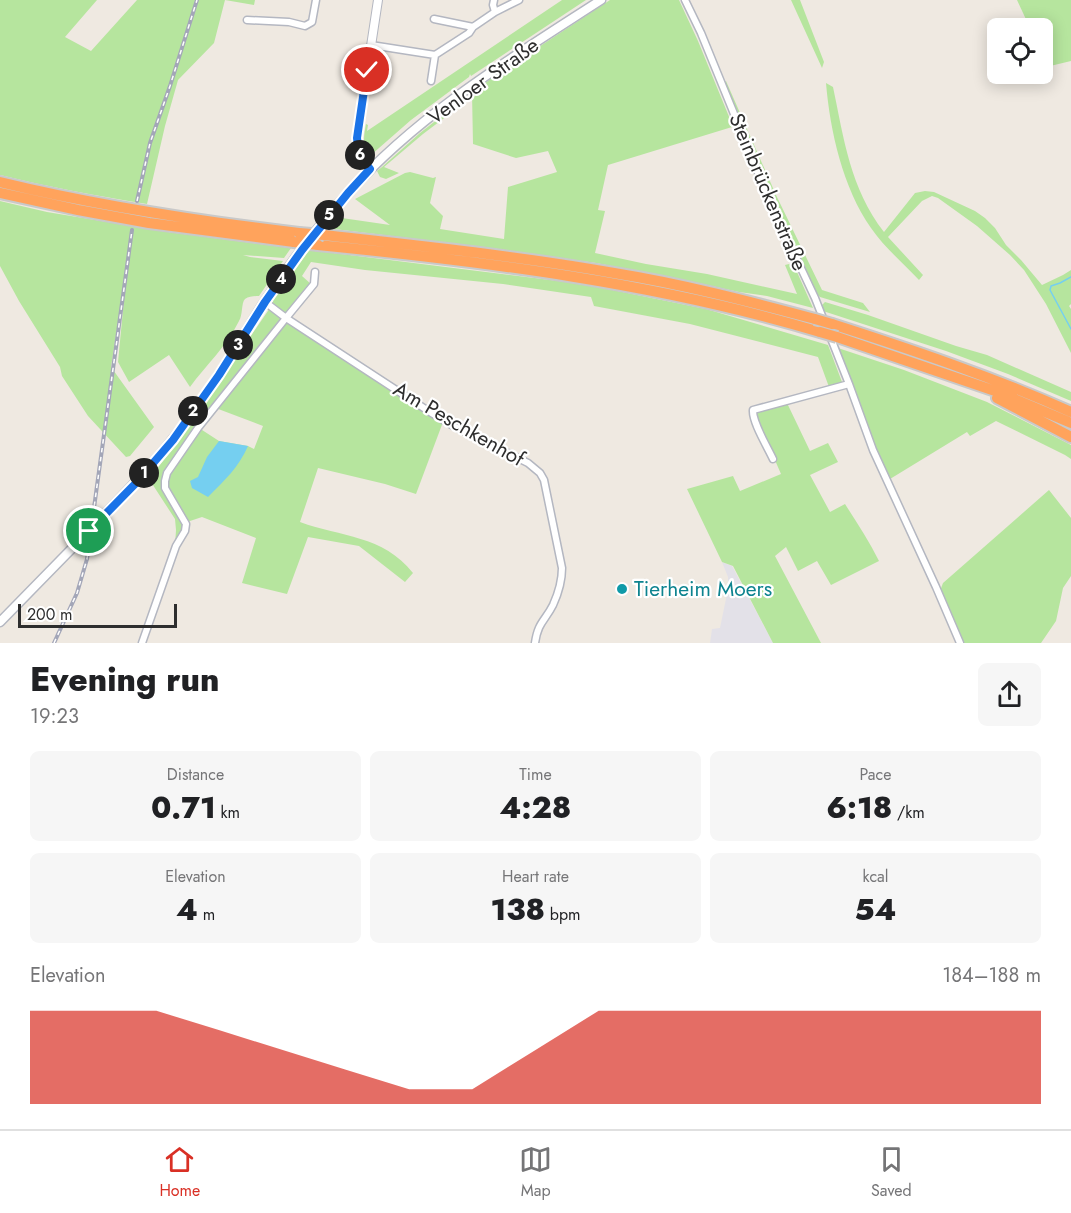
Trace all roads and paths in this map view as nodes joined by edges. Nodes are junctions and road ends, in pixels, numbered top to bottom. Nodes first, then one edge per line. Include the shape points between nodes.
1 (316, 0) edge
2 (378, 0) edge
3 (494, 0) edge
4 (519, 0) edge
5 (601, 0) edge
6 (685, 0) edge
7 (506, 3) edge
8 (495, 12) junction
9 (434, 19) dead end
10 (247, 20) dead end
11 (472, 27) junction
12 (371, 45) junction
13 (435, 55) junction
14 (431, 81) dead end
15 (370, 169) junction
16 (0, 182) edge
17 (0, 193) edge
18 (296, 237) junction
19 (321, 240) junction
20 (315, 272) dead end
21 (265, 302) junction
22 (286, 318) junction
23 (935, 370) junction
24 (1003, 383) junction
25 (849, 384) junction
26 (1071, 404) edge
27 (1071, 412) edge
28 (1071, 423) edge
29 (1071, 436) edge
30 (773, 459) dead end
31 (0, 622) edge
32 (142, 643) edge
33 (535, 643) edge
34 (960, 643) edge

1 - 10 street via 312,22 305,26
2 - 12 street
3 - 8 street
4 - 7 street
5 - 15 main road, Venloer Straße via 468,88
6 - 25 street, Steinbrückenstraße
7 - 8 street
8 - 11 street
9 - 11 street
11 - 13 street
12 - 13 street
12 - 15 street via 357,138 357,148
13 - 14 street
15 - 21 main road, Venloer Straße via 319,228
16 - 18 highway
17 - 18 highway via 139,221
18 - 19 highway, bridge
19 - 23 highway, bridge via 681,296 773,318
19 - 24 highway, bridge via 480,253 693,288 832,324
20 - 22 street via 314,284
21 - 22 street, Am Peschkenhof
21 - 31 main road, Venloer Straße via 173,440
22 - 32 street via 167,473 165,488 186,528
22 - 33 street, Am Peschkenhof via 453,426 528,463 540,473 562,576
23 - 28 highway
23 - 29 highway
24 - 26 highway via 1033,389
24 - 27 highway
25 - 30 street via 754,409 752,413
25 - 34 street, Steinbrückenstraße via 873,450

